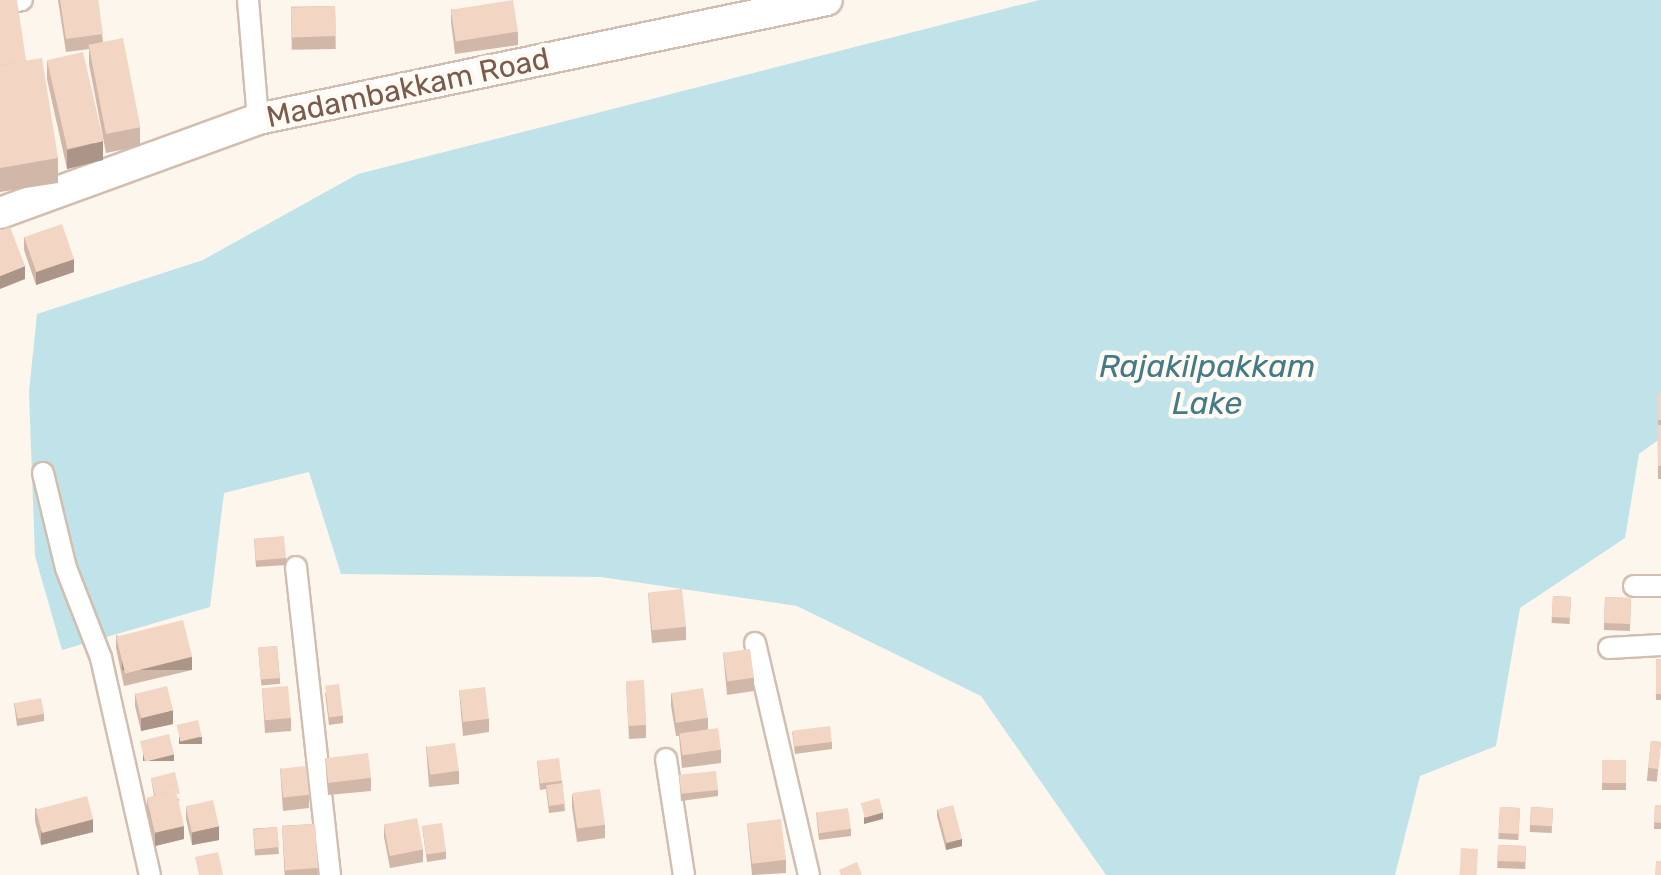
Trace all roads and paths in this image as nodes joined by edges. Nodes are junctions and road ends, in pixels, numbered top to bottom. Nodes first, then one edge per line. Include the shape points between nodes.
1 (22, 0) edge
2 (248, 0) edge
3 (827, 0) edge
4 (0, 4) edge
5 (258, 119) junction
6 (0, 213) edge
7 (43, 473) dead end
8 (296, 567) dead end
9 (1634, 586) dead end
10 (1661, 586) edge
11 (755, 643) dead end
12 (1661, 645) edge
13 (1610, 648) dead end
14 (666, 759) dead end
15 (150, 875) edge
16 (330, 875) edge
17 (684, 875) edge
18 (810, 875) edge

1 - 4 street
2 - 5 street
3 - 5 street, Madambakkam Road
5 - 6 street, Madambakkam Road
7 - 15 street via 66,568 101,658
8 - 16 street
9 - 10 street
11 - 18 street
12 - 13 street
14 - 17 street

